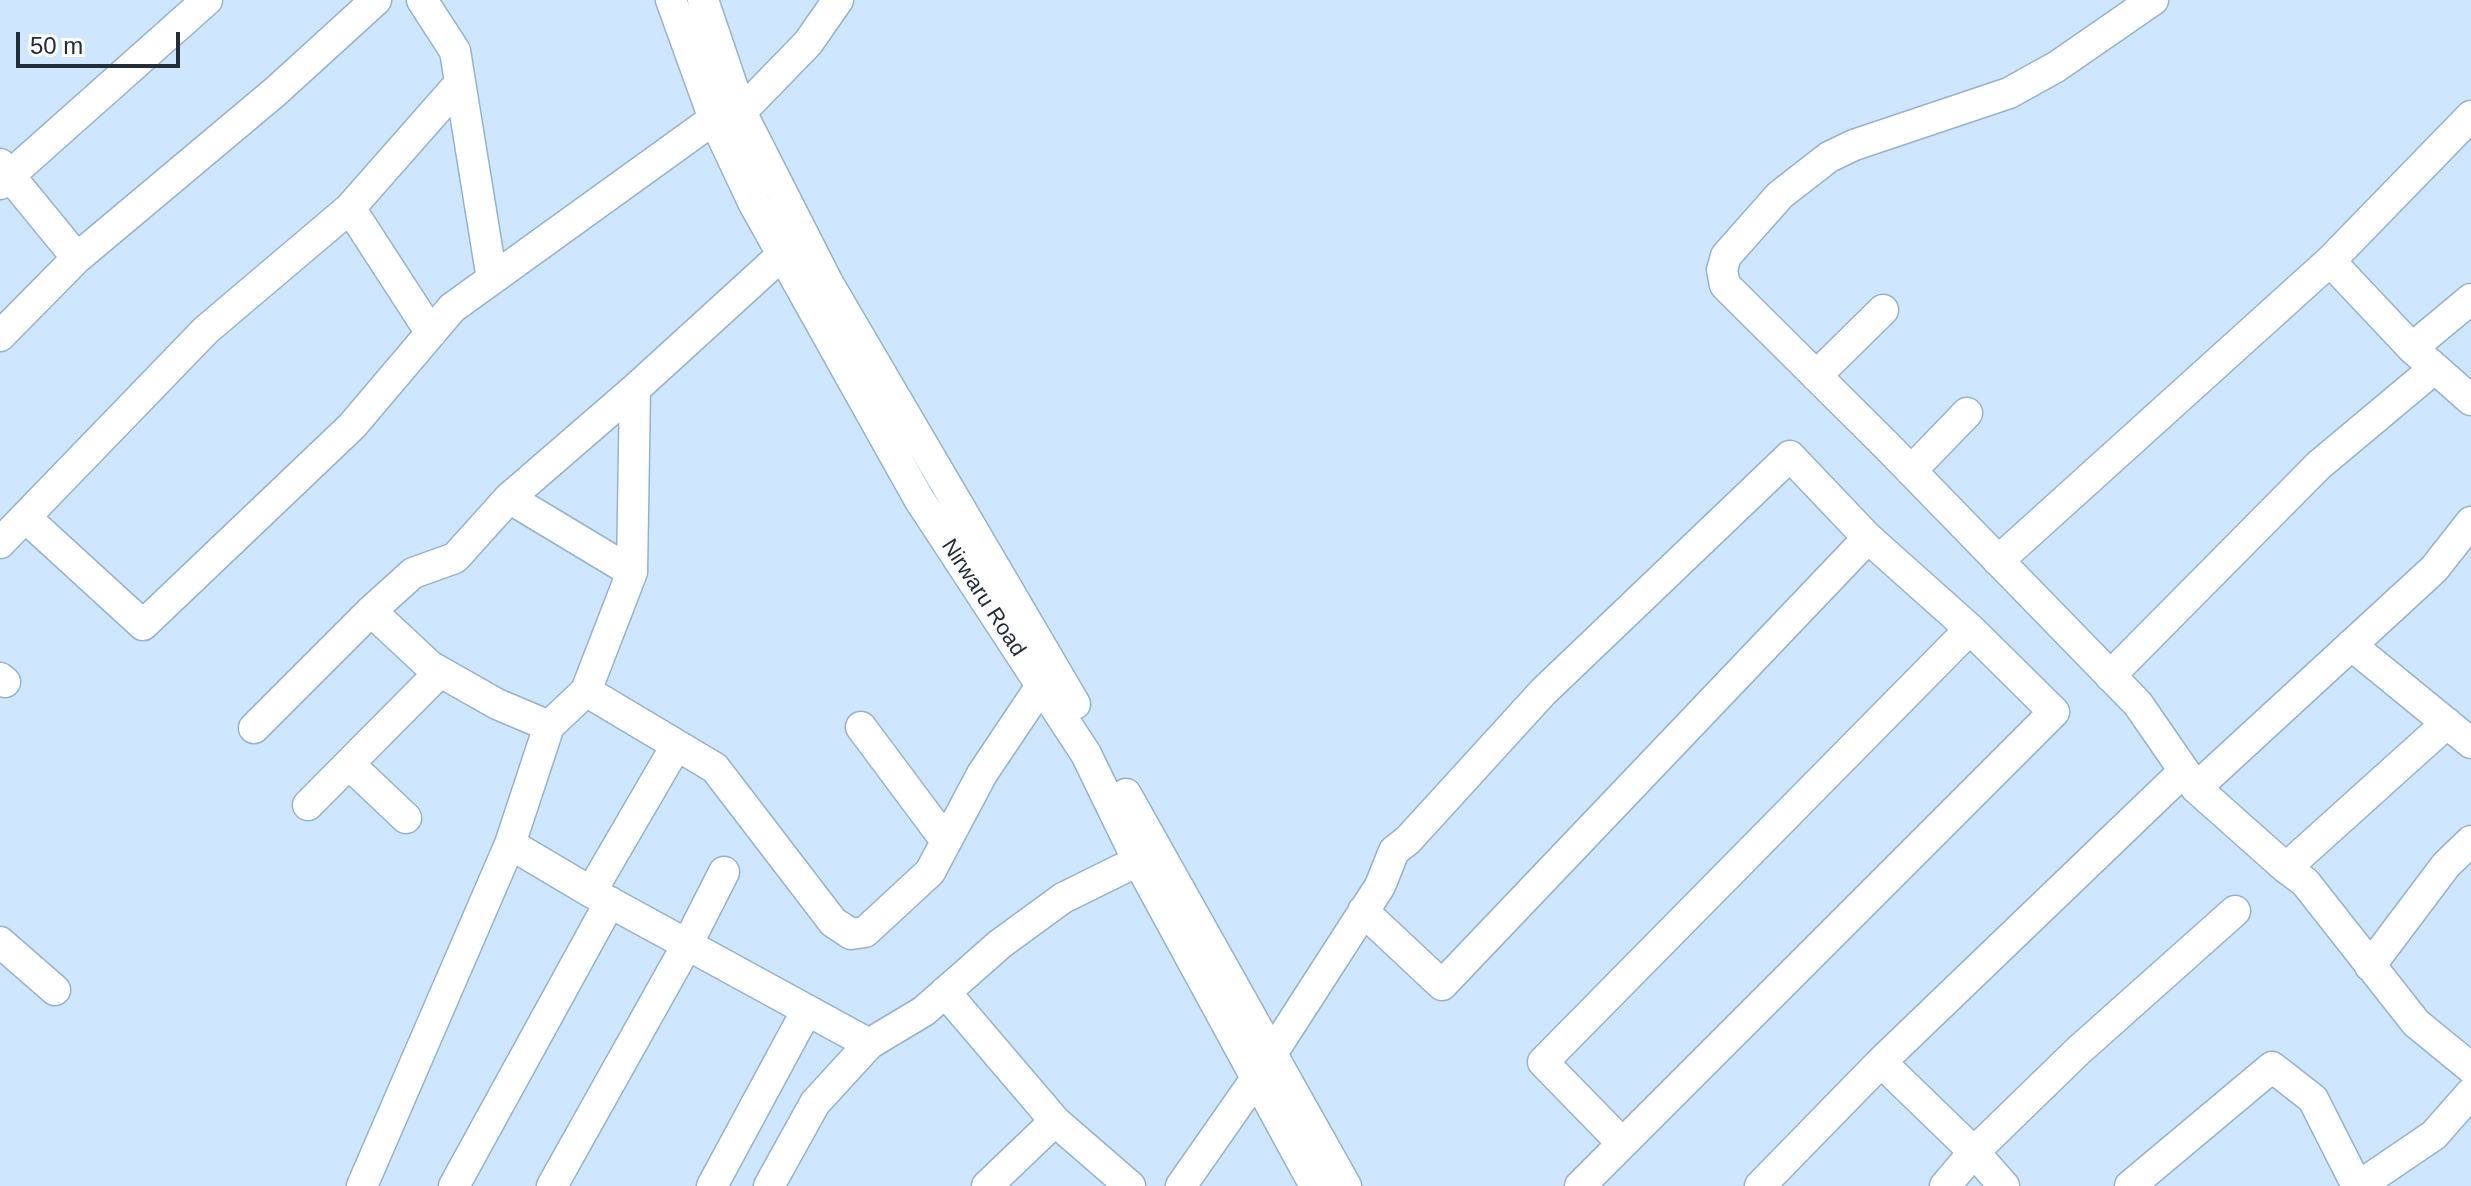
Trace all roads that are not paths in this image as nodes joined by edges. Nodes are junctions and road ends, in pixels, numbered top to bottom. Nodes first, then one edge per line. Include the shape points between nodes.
1 (207, 0) edge
2 (376, 0) edge
3 (422, 0) edge
4 (671, 0) edge
5 (703, 0) edge
6 (838, 0) edge
7 (2153, 0) edge
8 (460, 83) junction
9 (727, 115) junction
10 (2471, 116) edge
11 (3, 174) edge
12 (350, 208) junction
13 (783, 254) junction
14 (77, 258) junction
15 (2330, 261) junction
16 (492, 279) junction
17 (2471, 299) edge
18 (1883, 310) dead end
19 (431, 333) junction
20 (0, 336) edge
21 (2412, 348) junction
22 (2435, 368) junction
23 (1816, 376) junction
24 (635, 389) junction
25 (2471, 400) edge
26 (1967, 413) dead end
27 (1911, 471) junction
28 (509, 498) junction
29 (25, 517) junction
30 (2471, 522) edge
31 (1868, 538) junction
32 (0, 543) edge
33 (1998, 561) junction
34 (632, 572) junction
35 (371, 611) junction
36 (1970, 629) junction
37 (2351, 645) junction
38 (440, 672) junction
39 (2110, 676) junction
40 (1041, 686) junction
41 (586, 691) junction
42 (2447, 723) junction
43 (549, 726) junction
44 (861, 727) dead end
45 (254, 728) dead end
46 (2471, 743) edge
47 (676, 746) junction
48 (349, 764) junction
49 (2190, 779) junction
50 (308, 805) dead end
51 (406, 818) dead end
52 (946, 841) junction
53 (2471, 841) edge
54 (510, 844) junction
55 (1138, 861) junction
56 (2286, 868) junction
57 (724, 872) dead end
58 (600, 897) junction
59 (1363, 911) junction
60 (2235, 911) dead end
61 (0, 942) edge
62 (687, 945) junction
63 (2370, 966) junction
64 (55, 990) dead end
65 (945, 992) junction
66 (807, 1010) junction
67 (869, 1044) junction
68 (1271, 1052) junction
69 (1881, 1062) junction
70 (2471, 1068) edge
71 (1255, 1080) junction
72 (2471, 1093) edge
73 (1055, 1121) junction
74 (1622, 1143) junction
75 (1974, 1152) junction
76 (362, 1186) edge
77 (454, 1186) edge
78 (552, 1186) edge
79 (712, 1186) edge
80 (769, 1186) edge
81 (987, 1186) edge
82 (1130, 1186) edge
83 (1181, 1186) edge
84 (1315, 1186) edge
85 (1346, 1186) edge
86 (1580, 1186) edge
87 (1760, 1186) edge
88 (1945, 1186) edge
89 (2004, 1186) edge
90 (2130, 1186) edge
91 (2358, 1186) edge

1 - 11 street
2 - 14 street
3 - 8 street via 455,51
4 - 9 street, Nirwaru Road
5 - 9 street, Nirwaru Road
6 - 9 street via 808,43
7 - 23 street via 2009,93 1854,145 1829,157 1780,195 1726,256 1722,278
8 - 12 street
8 - 16 street
9 - 13 street, Nirwaru Road via 754,204
9 - 16 street
9 - 68 street, Nirwaru Road via 1040,642
10 - 15 street
11 - 14 street
12 - 19 street
12 - 29 street via 206,330
13 - 24 street
13 - 40 street, Nirwaru Road via 919,499
14 - 20 street
15 - 21 street
15 - 33 street
16 - 19 street via 452,308
17 - 21 street
18 - 23 street
19 - 29 street via 352,426 143,625
21 - 22 street
22 - 25 street
22 - 39 street via 2319,465
23 - 27 street
24 - 28 street
24 - 34 street
26 - 27 street
27 - 33 street
28 - 34 street
28 - 35 street via 455,558 413,573
29 - 32 street
30 - 37 street via 2434,569
31 - 36 street
31 - 59 street via 1442,985
31 - 59 street via 1790,456 1543,692 1394,851
33 - 39 street
34 - 41 street
35 - 38 street
35 - 45 street
36 - 74 street via 1543,1062
36 - 74 street via 2054,712
37 - 42 street
37 - 49 street
38 - 43 street
38 - 48 street
39 - 49 street via 2138,704
40 - 52 street via 982,774
40 - 55 street, Nirwaru Road via 1086,754
41 - 43 street
41 - 47 street
42 - 46 street
42 - 56 street
43 - 54 street
44 - 52 street
47 - 52 street via 715,768 833,922 851,934 865,932 930,872
47 - 58 street
48 - 50 street
48 - 51 street
49 - 56 street
49 - 69 street
53 - 63 street via 2446,865
54 - 58 street
54 - 76 street
55 - 65 street via 1063,898
55 - 71 street, Nirwaru Road
56 - 63 street via 2305,882
57 - 62 street
58 - 62 street
58 - 77 street
59 - 68 street
60 - 75 street
61 - 64 street
62 - 66 street
62 - 78 street
63 - 70 street via 2416,1023
65 - 67 street
65 - 73 street
66 - 67 street
66 - 79 street
67 - 80 street via 815,1103
68 - 71 street
68 - 85 street, Nirwaru Road
69 - 75 street
69 - 87 street
71 - 83 street
71 - 84 street, Nirwaru Road
72 - 91 street via 2434,1135
73 - 81 street
73 - 82 street
74 - 86 street
75 - 88 street
75 - 89 street
90 - 91 street via 2272,1067 2313,1099

